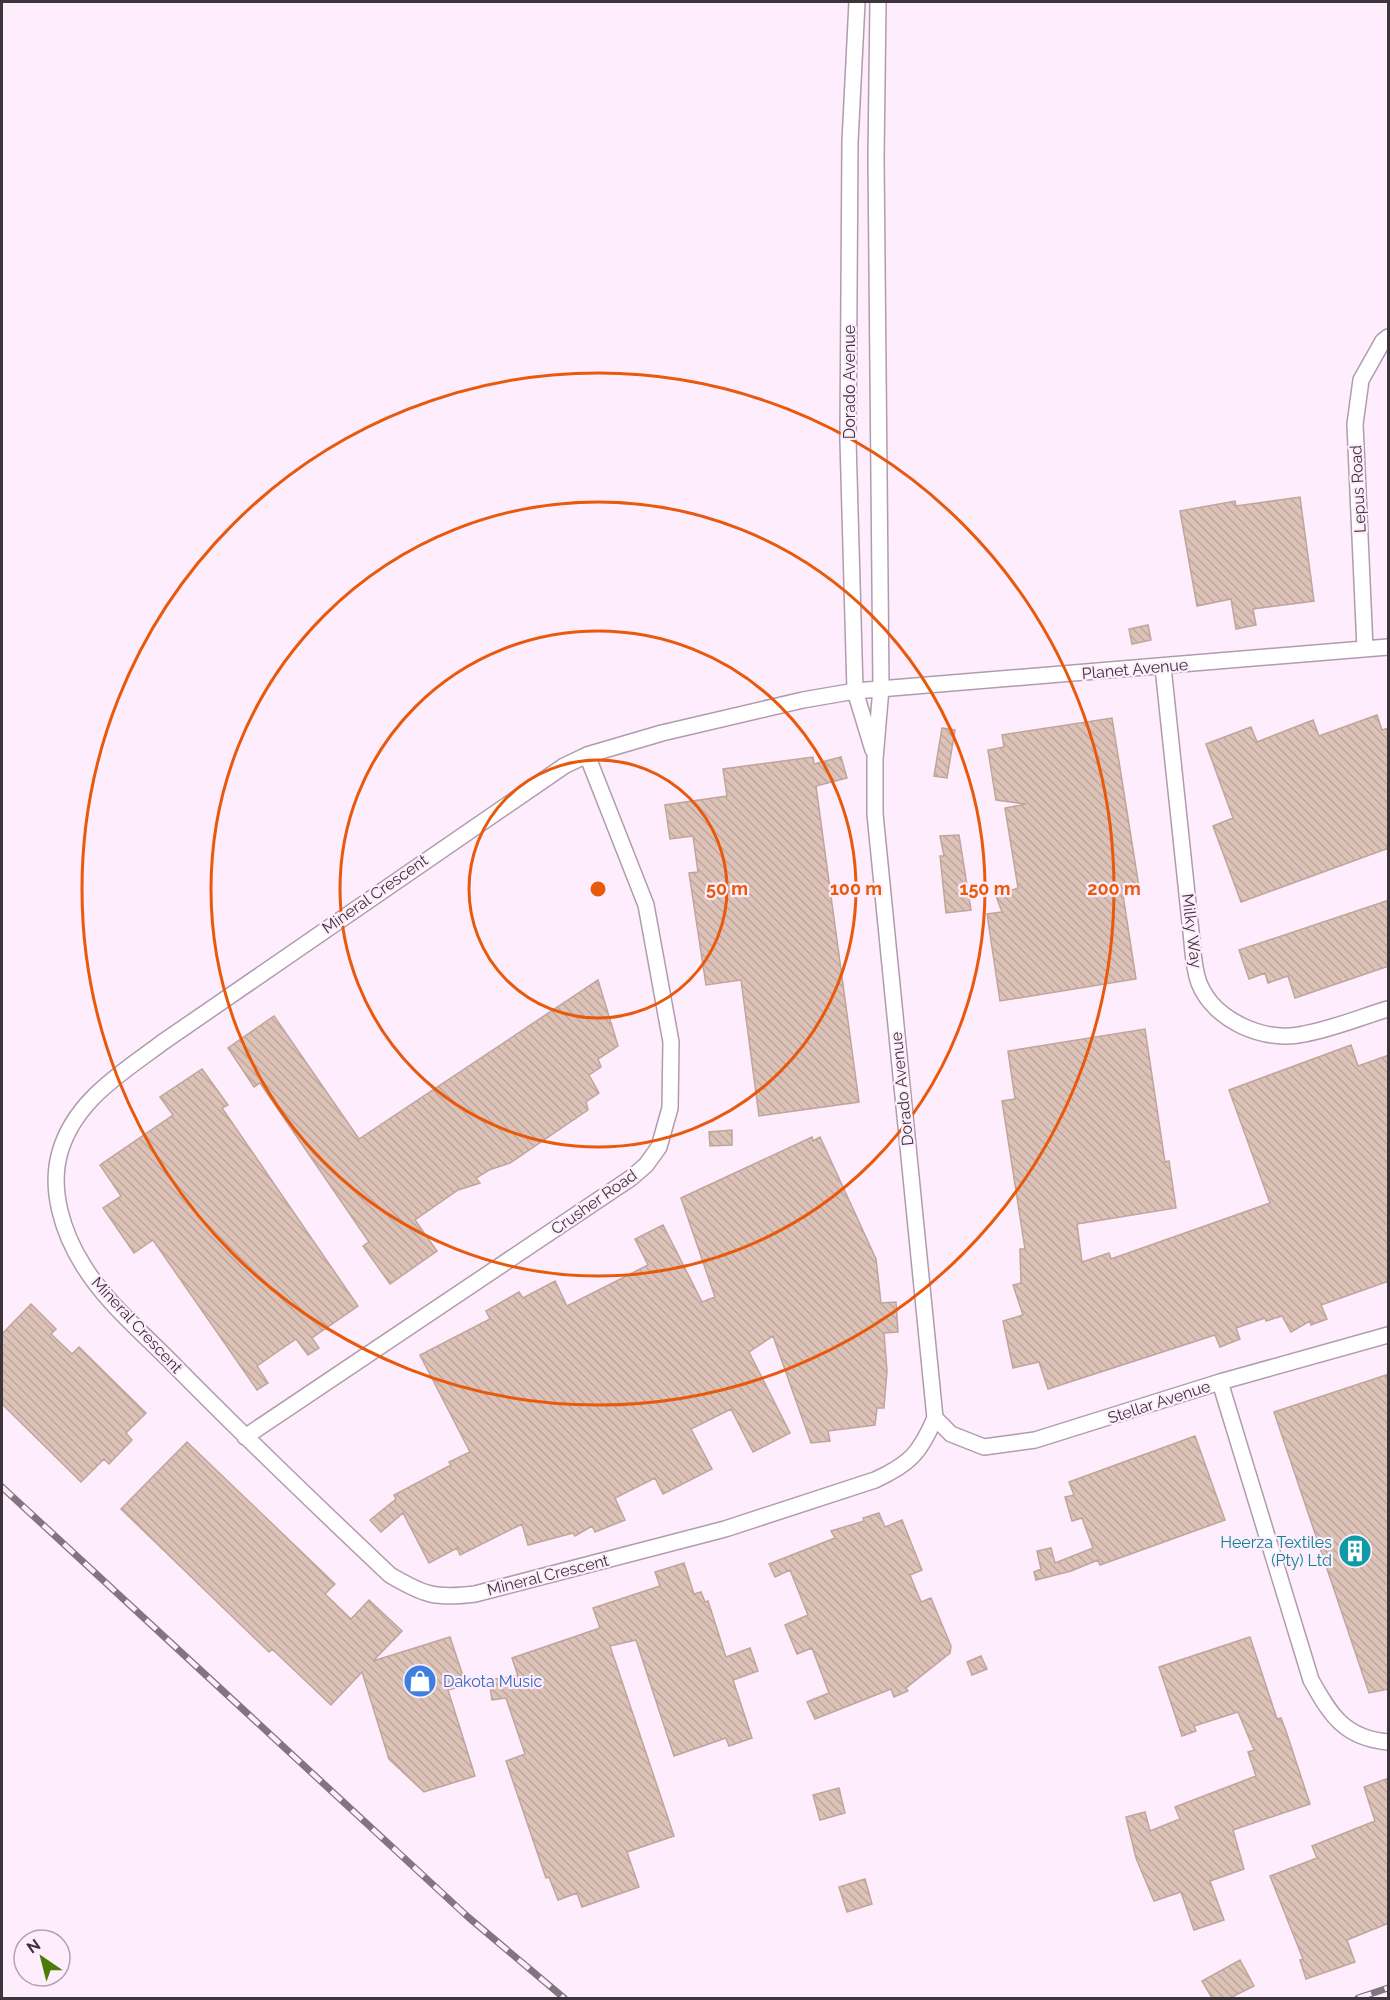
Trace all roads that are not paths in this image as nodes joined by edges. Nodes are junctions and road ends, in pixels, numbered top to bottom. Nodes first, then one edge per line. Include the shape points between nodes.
1 (857, 2) edge
2 (878, 2) edge
3 (1389, 337) edge
4 (1389, 647) edge
5 (1365, 649) junction
6 (1163, 667) junction
7 (881, 688) junction
8 (855, 691) junction
9 (587, 755) junction
10 (875, 759) junction
11 (1389, 1009) edge
12 (1389, 1335) edge
13 (1220, 1382) junction
14 (935, 1418) junction
15 (245, 1437) junction
16 (1389, 1742) edge

1 - 8 street, Dorado Avenue via 850,142 848,428
2 - 7 street, Dorado Avenue
3 - 5 street, Lepus Road via 1361,380 1355,423
4 - 5 street, Planet Avenue
5 - 6 street, Planet Avenue
6 - 7 street, Planet Avenue
6 - 11 street, Milky Way via 1191,932 1199,982 1207,997 1247,1028 1282,1035 1303,1035
7 - 8 street, Mineral Crescent
7 - 10 street, Dorado Avenue
8 - 9 street, Mineral Crescent via 729,717
8 - 10 street, Dorado Avenue
9 - 15 street, Crusher Road via 646,905 654,945 671,1042 670,1108 659,1147 631,1178
9 - 15 street, Mineral Crescent via 538,781 168,1039 103,1087 82,1108 68,1130 56,1175 59,1212 84,1267 110,1300
10 - 14 street, Dorado Avenue via 876,826
12 - 13 street, Stellar Avenue
13 - 14 street, Stellar Avenue via 1035,1440 972,1444 951,1434
13 - 16 street via 1311,1680 1326,1707 1348,1731
14 - 15 street, Mineral Crescent via 923,1446 912,1458 875,1480 725,1530 475,1594 445,1598 418,1592 390,1575

